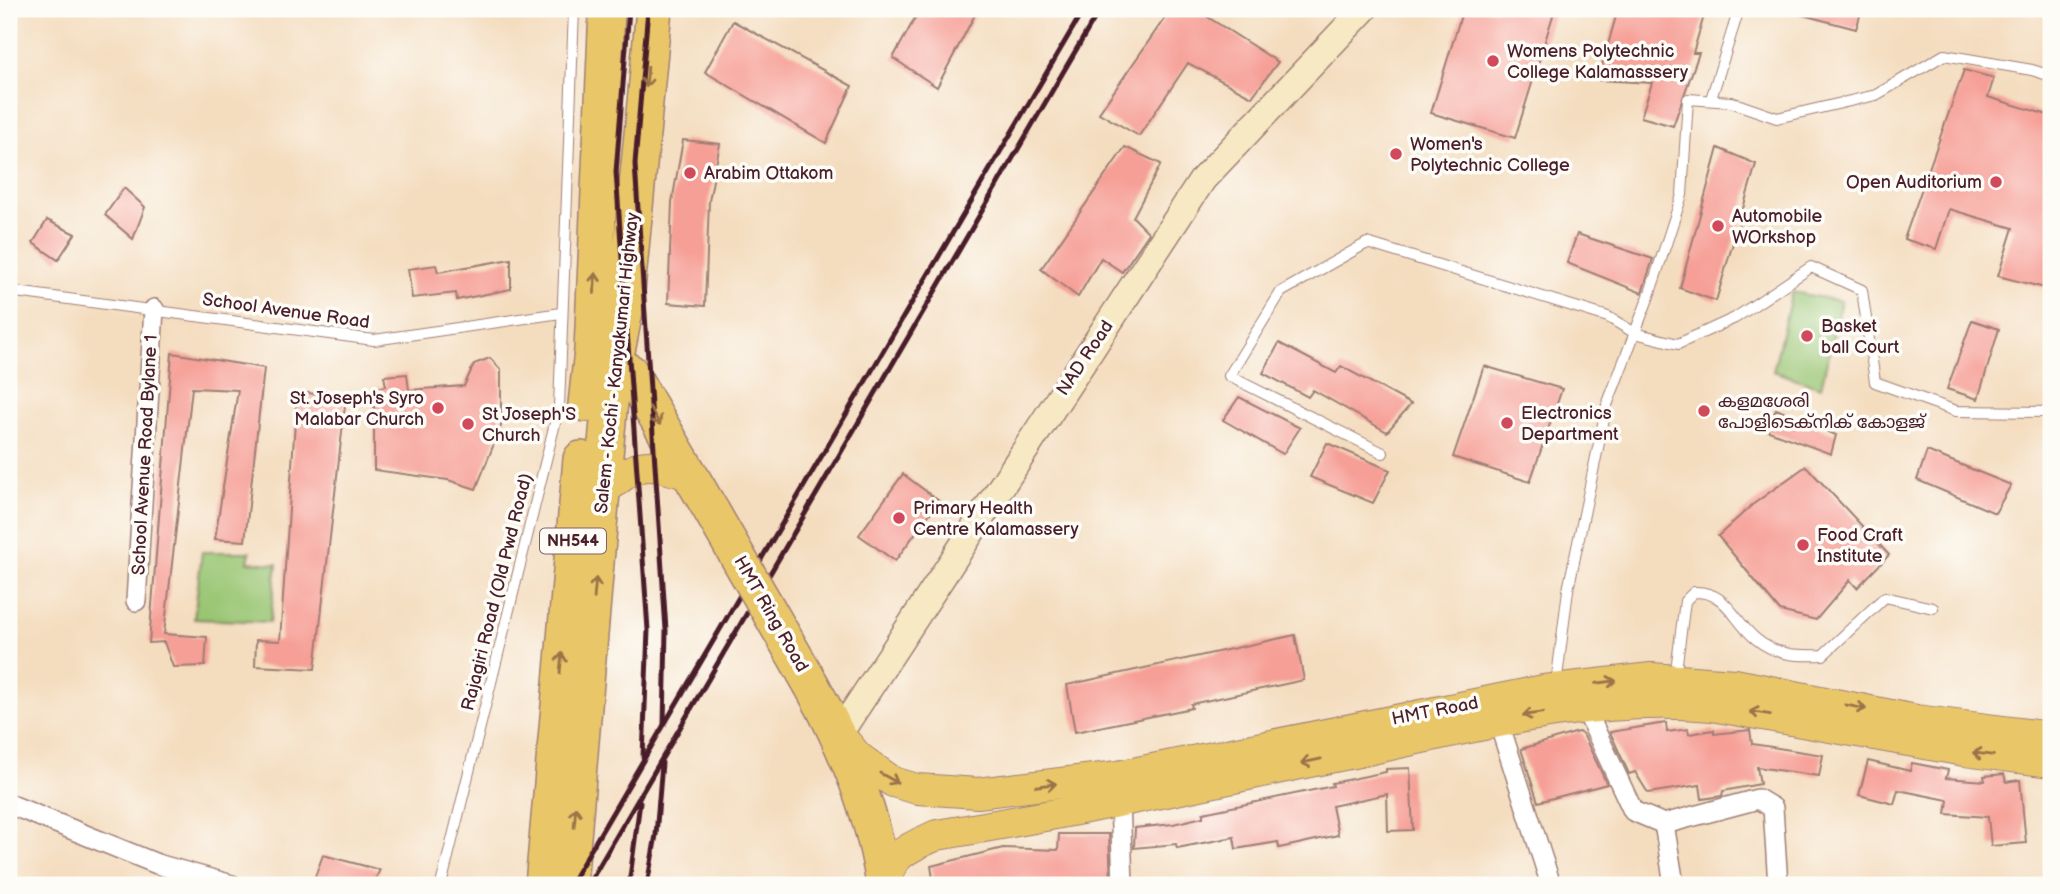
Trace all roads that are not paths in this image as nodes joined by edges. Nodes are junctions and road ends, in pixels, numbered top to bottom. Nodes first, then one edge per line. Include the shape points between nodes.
1 (575, 9) edge
2 (607, 9) edge
3 (654, 9) edge
4 (1364, 9) edge
5 (1739, 9) edge
6 (2051, 76) edge
7 (1711, 99) junction
8 (9, 298) edge
9 (154, 309) junction
10 (561, 313) junction
11 (1635, 333) junction
12 (613, 370) junction
13 (2051, 412) edge
14 (596, 422) junction
15 (1383, 453) dead end
16 (689, 475) junction
17 (602, 492) junction
18 (136, 601) dead end
19 (1933, 608) dead end
20 (1675, 678) junction
21 (1555, 689) junction
22 (1585, 708) junction
23 (1498, 720) junction
24 (569, 730) junction
25 (839, 734) junction
26 (2051, 737) edge
27 (2051, 762) edge
28 (1120, 800) junction
29 (9, 804) edge
30 (1664, 824) junction
31 (1673, 878) dead end
32 (232, 885) edge
33 (441, 885) edge
34 (543, 885) edge
35 (569, 885) edge
36 (885, 885) edge
37 (1123, 885) edge
38 (1551, 885) edge
39 (1778, 885) edge

1 - 10 lane, Rajagiri Road (Old Pwd Road)
14 -> 2 highway, Salem - Kochi - Kanyakumari Highway / NH544 via 592,351
3 -> 12 highway, Salem - Kochi - Kanyakumari Highway / NH544 via 625,311
4 - 25 street, NAD Road via 1203,179
5 - 7 lane
6 - 7 lane via 1944,55 1876,95 1777,118
7 - 11 lane via 1688,99 1682,195
8 - 9 lane, School Avenue Road via 16,292
9 - 10 lane, School Avenue Road via 374,340
9 - 18 street, School Avenue Road Bylane 1
10 - 33 lane, Rajagiri Road (Old Pwd Road) via 559,407
11 - 13 lane via 1678,344 1735,318 1811,267 1862,290 1875,382 1956,411
11 - 15 lane via 1608,317 1367,243 1281,292 1229,376
11 - 21 lane via 1607,405 1568,590
12 - 14 highway, Salem - Kochi - Kanyakumari Highway / NH544
12 -> 16 highway, HMT Ring Road via 630,372
14 - 17 highway, Salem - Kochi - Kanyakumari Highway / NH544
24 -> 14 highway, Salem - Kochi - Kanyakumari Highway / NH544
16 - 17 main road via 639,465
16 - 25 highway, HMT Ring Road, bridge
24 -> 17 highway, Salem - Kochi - Kanyakumari Highway / NH544
19 - 20 lane via 1885,597 1823,655 1795,656 1755,639 1719,598 1709,592 1694,592 1685,601
21 -> 20 main road, HMT Road
20 -> 26 main road, HMT Road via 1735,684 1916,720
25 -> 21 main road, HMT Road via 858,757 893,782 917,789 978,793 1118,776
22 -> 23 main road, HMT Road
27 -> 22 main road, HMT Road via 1712,706 1674,703
22 - 30 street via 1633,811
23 -> 28 main road, HMT Road
23 - 38 street
24 - 34 highway, NH544
35 -> 24 highway, Salem - Kochi - Kanyakumari Highway / NH544
25 - 36 highway, HMT Ring Road via 874,831
28 - 36 main road, HMT Road via 937,835 901,852 891,863
28 - 37 street
29 - 32 street via 157,864
30 - 31 street
30 - 39 street via 1758,799 1773,808

